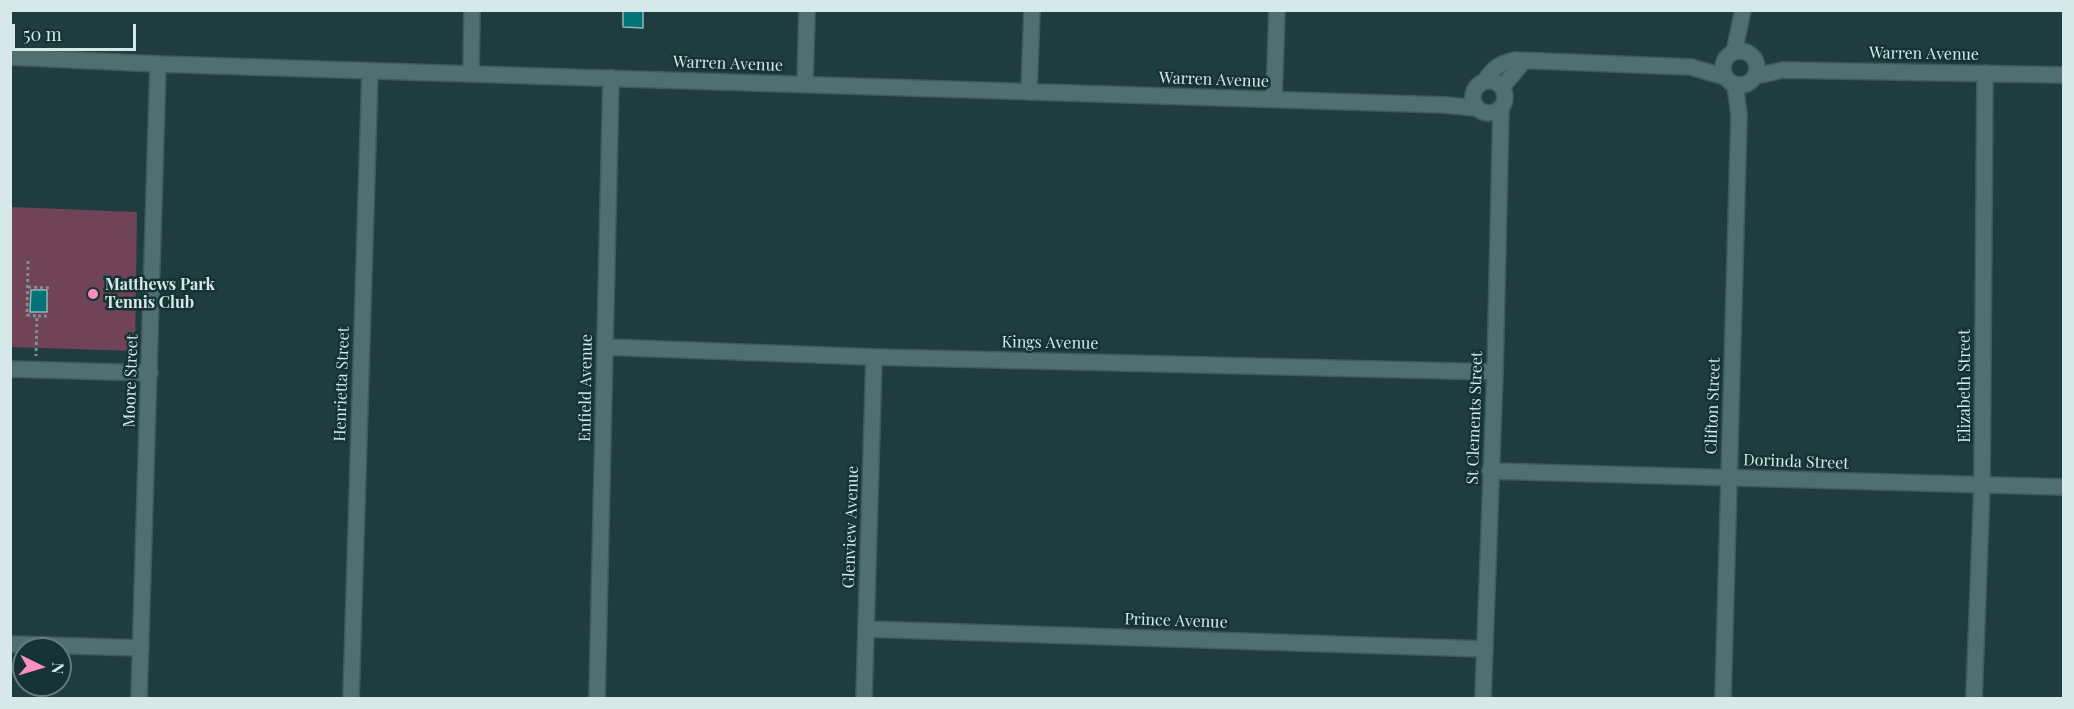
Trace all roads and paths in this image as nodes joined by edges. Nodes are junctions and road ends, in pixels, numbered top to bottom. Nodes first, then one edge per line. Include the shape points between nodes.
1 (472, 10) edge
2 (807, 10) edge
3 (1032, 10) edge
4 (1277, 10) edge
5 (1743, 15) edge
6 (1730, 56) junction
7 (10, 57) edge
8 (1524, 61) junction
9 (158, 64) junction
10 (1691, 67) junction
11 (370, 71) junction
12 (1745, 73) junction
13 (1985, 73) junction
14 (471, 74) junction
15 (2064, 75) edge
16 (610, 78) junction
17 (805, 85) junction
18 (1479, 85) junction
19 (1502, 87) junction
20 (1029, 92) junction
21 (1274, 99) junction
22 (1445, 105) junction
23 (1500, 108) junction
24 (1480, 110) junction
25 (1499, 139) junction
26 (28, 261) dead end
27 (28, 287) junction
28 (49, 288) dead end
29 (37, 316) junction
30 (48, 316) dead end
31 (605, 347) junction
32 (874, 357) junction
33 (10, 369) edge
34 (36, 370) junction
35 (1495, 372) junction
36 (150, 374) junction
37 (1491, 471) junction
38 (1729, 478) junction
39 (1982, 485) junction
40 (2064, 487) edge
41 (866, 629) junction
42 (10, 644) edge
43 (141, 648) junction
44 (1485, 649) junction
45 (139, 699) edge
46 (351, 699) edge
47 (597, 699) edge
48 (864, 699) edge
49 (1484, 699) edge
50 (1723, 699) edge
51 (1974, 699) edge

1 - 14 street
2 - 17 street
3 - 20 street
4 - 21 street
5 - 6 street, Clifton Street
5 - 12 street, Clifton Street
6 - 10 street, Warren Avenue
6 - 12 street via 1740,51
6 - 12 street, Clifton Street via 1723,71
7 - 9 street, Warren Avenue
8 - 10 street, Warren Avenue
8 - 18 street, Warren Avenue via 1503,63 1492,69
8 - 19 street
9 - 11 street, Warren Avenue
9 - 36 street, Moore Street
10 - 12 street, Warren Avenue
11 - 14 street, Warren Avenue
11 - 46 street, Henrietta Street
12 - 13 street, Warren Avenue via 1783,69
12 - 38 street, Clifton Street via 1739,115
13 - 15 street, Warren Avenue
13 - 39 street, Elizabeth Street
14 - 16 street, Warren Avenue
16 - 17 street, Warren Avenue
16 - 31 street, Enfield Avenue
17 - 20 street, Warren Avenue
18 - 19 street via 1491,80
18 - 22 street, Warren Avenue
18 - 24 street via 1473,102
19 - 23 street via 1505,98
20 - 21 street, Warren Avenue
21 - 22 street, Warren Avenue
22 - 24 street, Warren Avenue
23 - 24 street via 1490,113
23 - 25 street, St Clements Street
24 - 25 street
25 - 35 street, St Clements Street
26 - 27 path
27 - 28 path
27 - 29 path via 27,315
29 - 30 path
29 - 34 path
31 - 32 street, Kings Avenue
31 - 47 street, Enfield Avenue
32 - 35 street, Kings Avenue
32 - 41 street, Glenview Avenue
33 - 34 street
34 - 36 street
35 - 37 street, St Clements Street
36 - 43 street, Moore Street
37 - 38 street, Dorinda Street
37 - 44 street, St Clements Street
38 - 39 street, Dorinda Street
38 - 50 street, Clifton Street
39 - 40 street, Dorinda Street
39 - 51 street, Elizabeth Street
41 - 44 street, Prince Avenue
41 - 48 street, Glenview Avenue
42 - 43 street
43 - 45 street, Moore Street
44 - 49 street, St Clements Street

